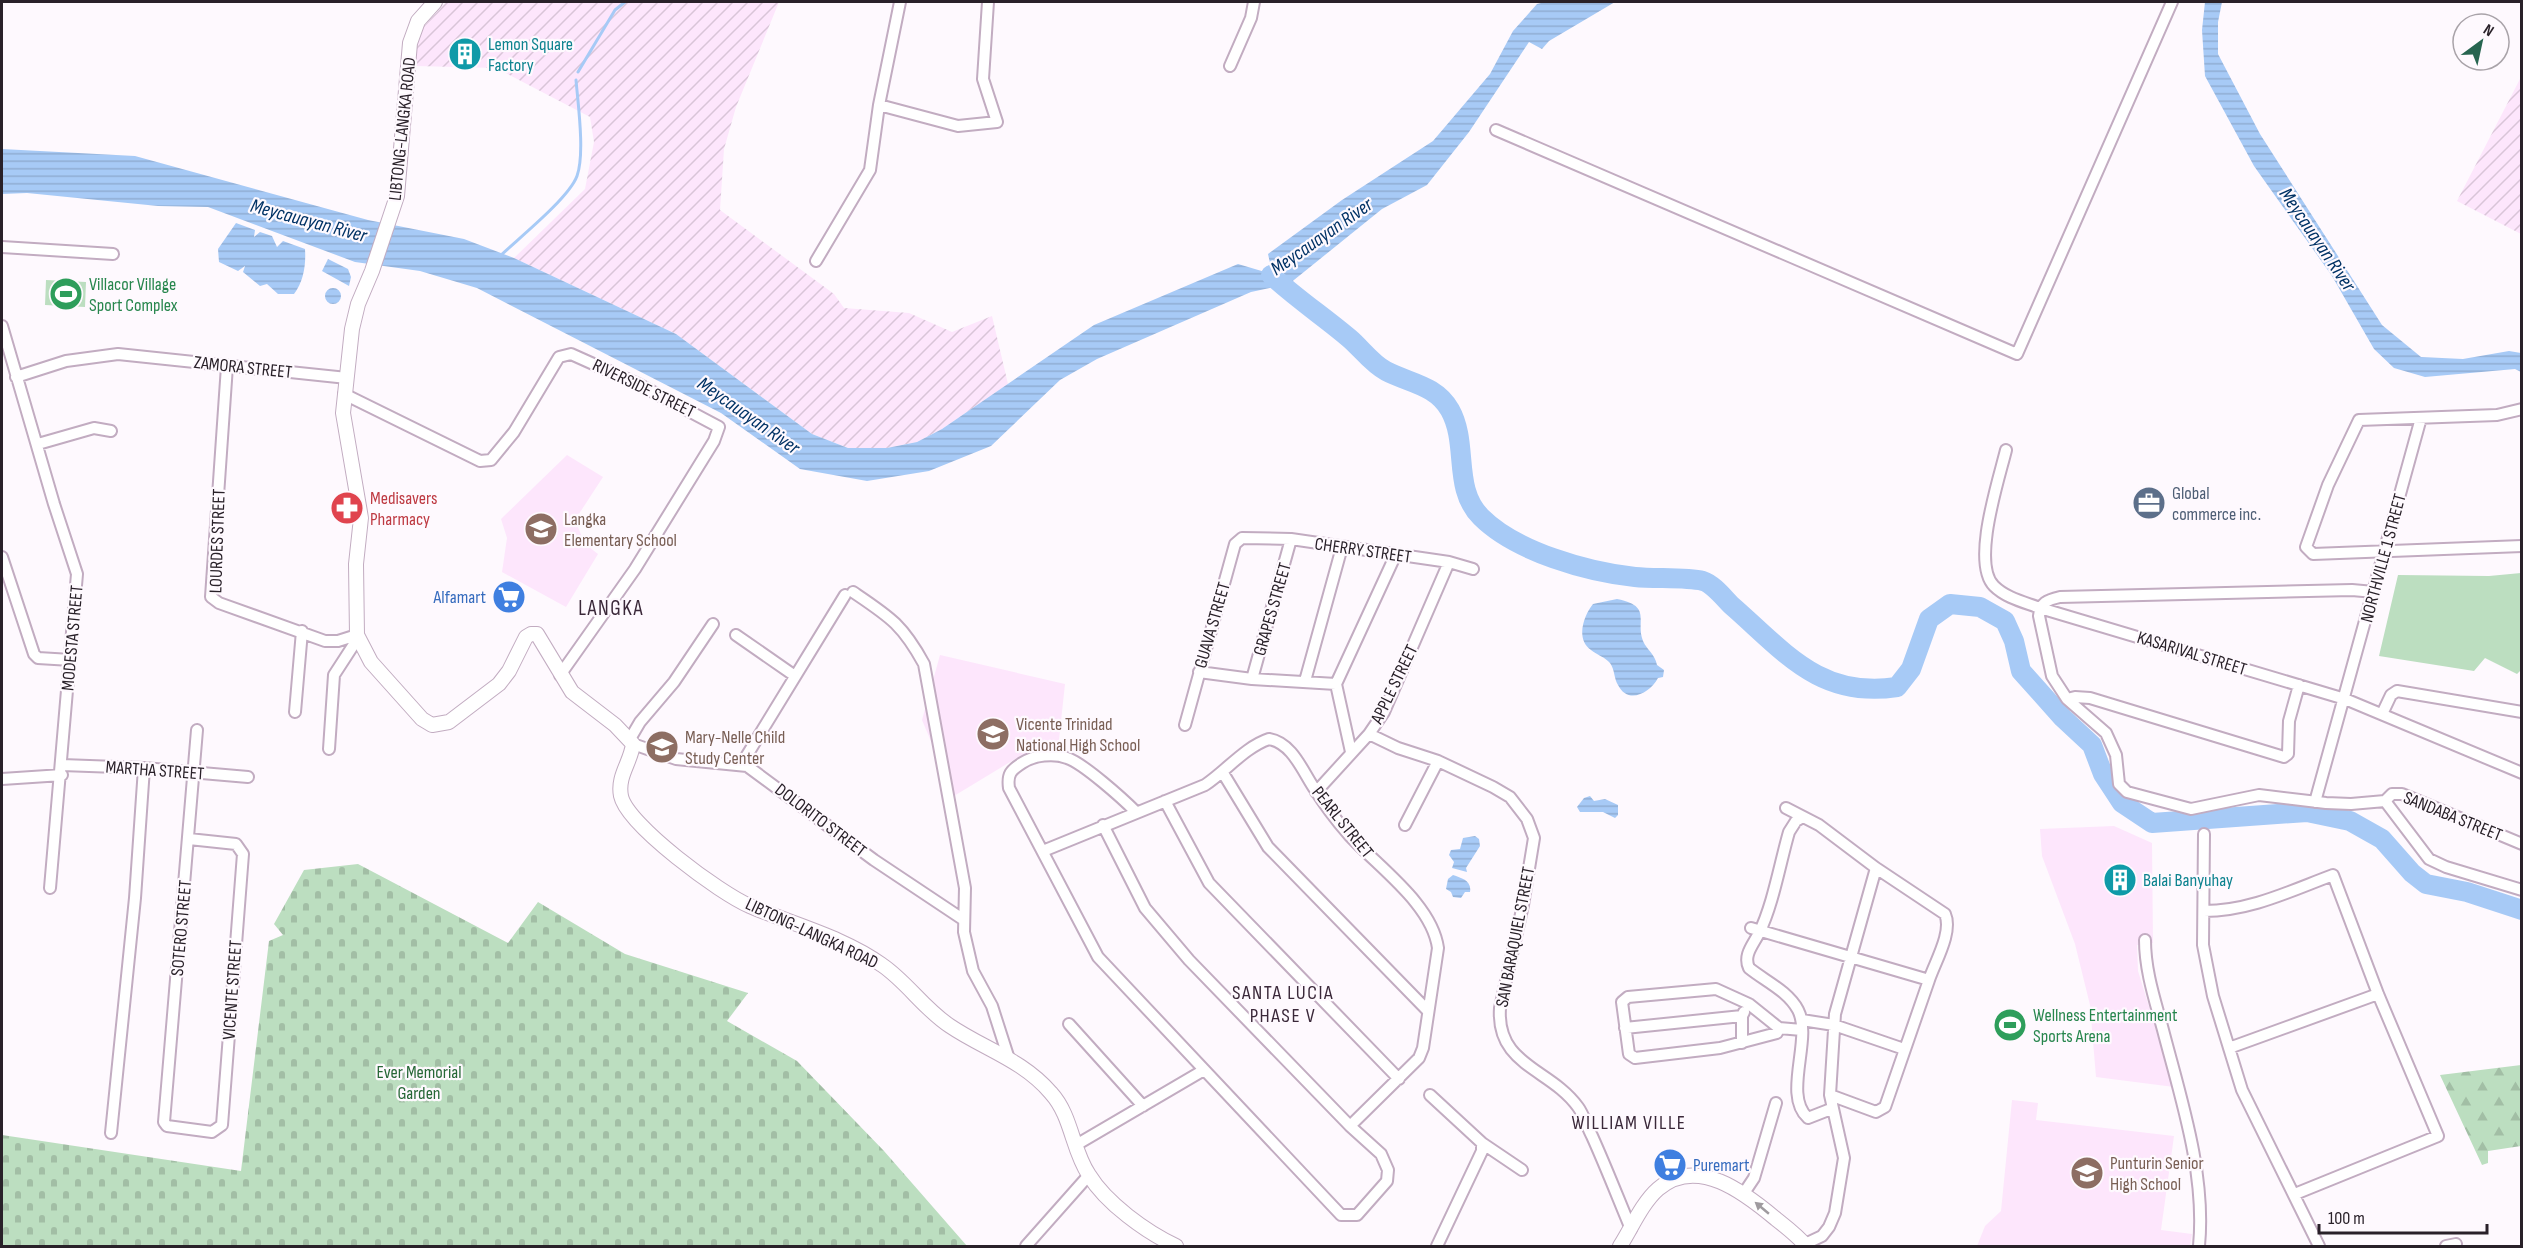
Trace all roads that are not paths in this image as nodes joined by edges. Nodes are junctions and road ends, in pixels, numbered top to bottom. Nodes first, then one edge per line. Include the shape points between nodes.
1 (435, 2) edge
2 (900, 2) edge
3 (988, 2) edge
4 (1254, 2) edge
5 (2172, 2) edge
6 (1230, 66) dead end
7 (879, 105) junction
8 (1496, 130) dead end
9 (2, 247) edge
10 (113, 254) dead end
11 (816, 261) dead end
12 (2, 326) edge
13 (227, 366) junction
14 (16, 377) junction
15 (347, 378) junction
16 (344, 394) junction
17 (2522, 409) edge
18 (2421, 418) junction
19 (111, 431) dead end
20 (38, 444) junction
21 (2006, 450) dead end
22 (1252, 537) joint
23 (1292, 539) junction
24 (2522, 546) edge
25 (1342, 548) junction
26 (2385, 551) junction
27 (1395, 554) junction
28 (2, 557) edge
29 (1449, 562) junction
30 (1473, 569) dead end
31 (2374, 592) junction
32 (2040, 608) junction
33 (713, 624) dead end
34 (302, 632) junction
35 (736, 635) dead end
36 (358, 637) junction
37 (71, 660) junction
38 (1199, 672) junction
39 (560, 675) junction
40 (795, 676) junction
41 (1252, 680) junction
42 (1305, 681) junction
43 (1336, 684) junction
44 (2299, 685) junction
45 (2067, 699) junction
46 (2345, 699) junction
47 (295, 712) dead end
48 (2522, 712) edge
49 (2382, 714) junction
50 (1185, 725) dead end
51 (197, 730) dead end
52 (1369, 734) junction
53 (631, 742) junction
54 (329, 748) dead end
55 (1351, 752) junction
56 (1438, 761) junction
57 (741, 765) junction
58 (144, 768) junction
59 (62, 770) junction
60 (195, 772) junction
61 (1223, 773) junction
62 (2522, 773) edge
63 (248, 777) dead end
64 (2, 779) edge
65 (1316, 792) junction
66 (1165, 801) junction
67 (2385, 801) junction
68 (2315, 802) junction
69 (1786, 808) dead end
70 (1136, 812) junction
71 (1803, 816) junction
72 (1102, 825) junction
73 (1405, 825) dead end
74 (2204, 834) dead end
75 (189, 839) junction
76 (2522, 844) edge
77 (1043, 851) junction
78 (1876, 868) junction
79 (50, 888) dead end
80 (2522, 890) edge
81 (2204, 911) junction
82 (964, 920) junction
83 (1756, 929) junction
84 (2145, 940) dead end
85 (1851, 957) junction
86 (1929, 980) junction
87 (2378, 994) junction
88 (1749, 1004) junction
89 (1428, 1011) junction
90 (1742, 1016) junction
91 (1069, 1024) dead end
92 (1802, 1025) junction
93 (1834, 1025) junction
94 (1625, 1028) junction
95 (1779, 1028) junction
96 (1742, 1043) junction
97 (2229, 1048) junction
98 (1904, 1049) junction
99 (1008, 1056) junction
100 (1204, 1070) junction
101 (1399, 1079) junction
102 (1430, 1095) dead end
103 (1830, 1095) junction
104 (1776, 1103) dead end
105 (1143, 1106) junction
106 (1831, 1109) junction
107 (165, 1124) joint
108 (1350, 1126) junction
109 (111, 1133) dead end
110 (1482, 1143) junction
111 (1076, 1145) junction
112 (1522, 1170) dead end
113 (1089, 1175) junction
114 (1744, 1193) junction
115 (2295, 1194) junction
116 (1631, 1229) junction
117 (1805, 1245) edge
118 (1026, 1246) edge
119 (1176, 1246) edge
120 (1437, 1246) edge
121 (1620, 1246) edge
122 (2199, 1246) edge
123 (2319, 1246) edge

1 - 15 main road, LIBTONG-LANGKA ROAD via 418,21 410,43 398,190 358,304
2 - 7 street
3 - 7 street via 983,79 997,122 958,126
4 - 6 street
5 - 8 street via 2017,354
7 - 11 street via 870,170
9 - 10 street
12 - 14 street, MODESTA STREET
13 - 14 street, ZAMORA STREET via 118,354 66,361
13 - 15 street, ZAMORA STREET
13 - 34 street, LOURDES STREET via 211,597
14 - 20 street, MODESTA STREET
15 - 16 main road, LIBTONG-LANGKA ROAD
16 - 36 main road, LIBTONG-LANGKA ROAD via 343,413 361,518 356,564
16 - 39 street, RIVERSIDE STREET via 480,461 491,460 514,432 559,357 571,354 649,389 719,427 635,569
17 - 18 street via 2497,415
18 - 26 street, NORTHVILLE 1 STREET
18 - 26 street via 2359,420 2306,547 2313,554
19 - 20 street via 94,428
20 - 37 street, MODESTA STREET via 77,574
21 - 32 street, KASARIVAL STREET via 1986,536 1987,576 2005,595
22 - 23 street, CHERRY STREET
22 - 38 street, GUAVA STREET via 1235,544
23 - 25 street, CHERRY STREET
23 - 41 street, GRAPES STREET
24 - 26 street
25 - 27 street, CHERRY STREET
25 - 42 street
26 - 31 street, NORTHVILLE 1 STREET
27 - 29 street, CHERRY STREET
27 - 43 street
28 - 37 street via 34,654 38,658
29 - 30 street, CHERRY STREET
29 - 52 street, APPLE STREET via 1396,686
31 - 32 street via 2074,596 2051,599
31 - 46 street, NORTHVILLE 1 STREET
32 - 44 street, KASARIVAL STREET
32 - 45 street, SANDABA STREET via 2047,664
33 - 53 street via 674,682 640,722
34 - 36 street, LOURDES STREET via 325,641
34 - 47 street
35 - 40 street
36 - 39 main road, LIBTONG-LANGKA ROAD via 371,662 422,719 432,725 448,722 499,684 531,634 541,638
36 - 54 street via 334,675
37 - 59 street, MODESTA STREET
38 - 41 street
38 - 50 street, GUAVA STREET
39 - 53 main road, LIBTONG-LANGKA ROAD via 572,692
40 - 57 street
40 - 82 street via 849,594 891,617 908,635 924,664 965,888
41 - 42 street
42 - 43 street
43 - 55 street
44 - 45 street via 2289,721 2288,754 2284,757 2090,698
44 - 46 street, KASARIVAL STREET
45 - 68 street, SANDABA STREET via 2106,733 2116,754 2119,784 2127,792 2191,809 2259,795
46 - 49 street, KASARIVAL STREET
46 - 68 street, NORTHVILLE 1 STREET
48 - 49 street via 2397,691
49 - 62 street, KASARIVAL STREET
51 - 60 street, SOTERO STREET
52 - 55 street, APPLE STREET
52 - 56 street, SAN BARAQUIEL STREET
53 - 57 street, DOLORITO STREET via 675,759
53 - 99 main road, LIBTONG-LANGKA ROAD via 620,793 624,807 646,830 700,874 748,905 804,925 879,963 950,1026
55 - 65 street, APPLE STREET
56 - 73 street
56 - 116 street, SAN BARAQUIEL STREET via 1510,797 1527,819 1534,838 1499,1026 1503,1040 1516,1055 1554,1082 1578,1107
57 - 82 street, DOLORITO STREET
58 - 59 street, MARTHA STREET
58 - 60 street, MARTHA STREET
58 - 109 street
59 - 64 street, MARTHA STREET
59 - 79 street, MODESTA STREET
60 - 63 street, MARTHA STREET
60 - 75 street, SOTERO STREET
61 - 65 street, PEARL STREET via 1257,743 1269,739 1287,747
61 - 66 street, PEARL STREET
61 - 89 street via 1268,847
65 - 89 street, PEARL STREET via 1350,836 1433,926 1438,948
66 - 70 street, PEARL STREET
66 - 101 street via 1209,883
67 - 68 street, SANDABA STREET
67 - 76 street, SANDABA STREET via 2392,794 2402,794
67 - 80 street via 2429,859
69 - 71 street
70 - 72 street, PEARL STREET
70 - 77 street via 1069,758 1051,755 1029,759 1012,769 1009,788
71 - 78 street
71 - 83 street via 1790,832
72 - 77 street, PEARL STREET
72 - 108 street via 1145,908 1189,960
74 - 81 street
75 - 107 street, SOTERO STREET
75 - 107 street, VICENTE STREET via 236,844 243,854 222,1125 212,1132
77 - 100 street via 1098,957
78 - 85 street
78 - 86 street via 1947,918
81 - 87 street via 2254,905 2332,875
81 - 97 street via 2206,967
82 - 99 street via 973,971 992,1006
83 - 85 street
83 - 92 street via 1747,956 1749,968 1790,999
84 - 122 street via 2147,973 2176,1080 2198,1185
85 - 86 street
85 - 93 street
86 - 98 street
87 - 97 street
87 - 115 street via 2438,1136
88 - 90 street
88 - 94 street via 1716,989 1628,997 1622,1002
88 - 95 street
89 - 101 street, PEARL STREET via 1419,1058
90 - 94 street
90 - 96 street
91 - 105 street
92 - 93 street
92 - 95 street
92 - 106 street via 1798,1101 1808,1118
93 - 98 street
93 - 103 street
94 - 96 street via 1629,1054 1635,1058
95 - 96 street via 1777,1033
97 - 115 street via 2250,1106
98 - 103 street via 1881,1111
99 - 111 main road, LIBTONG-LANGKA ROAD via 1053,1095
100 - 105 street
100 - 108 street via 1341,1215 1349,1216 1357,1215 1387,1181 1388,1170 1381,1154
101 - 108 street, PEARL STREET
102 - 110 street
103 - 106 street
104 - 114 street via 1754,1179
105 - 111 street
106 - 117 street via 1844,1158 1834,1213 1822,1236
110 - 112 street
110 - 120 street via 1482,1151
111 - 113 main road, LIBTONG-LANGKA ROAD
113 - 118 street
113 - 119 main road, LIBTONG-LANGKA ROAD via 1119,1208
114 - 116 main road via 1723,1181 1700,1176 1676,1179 1658,1189
117 -> 114 main road
115 - 123 street
116 - 121 main road

